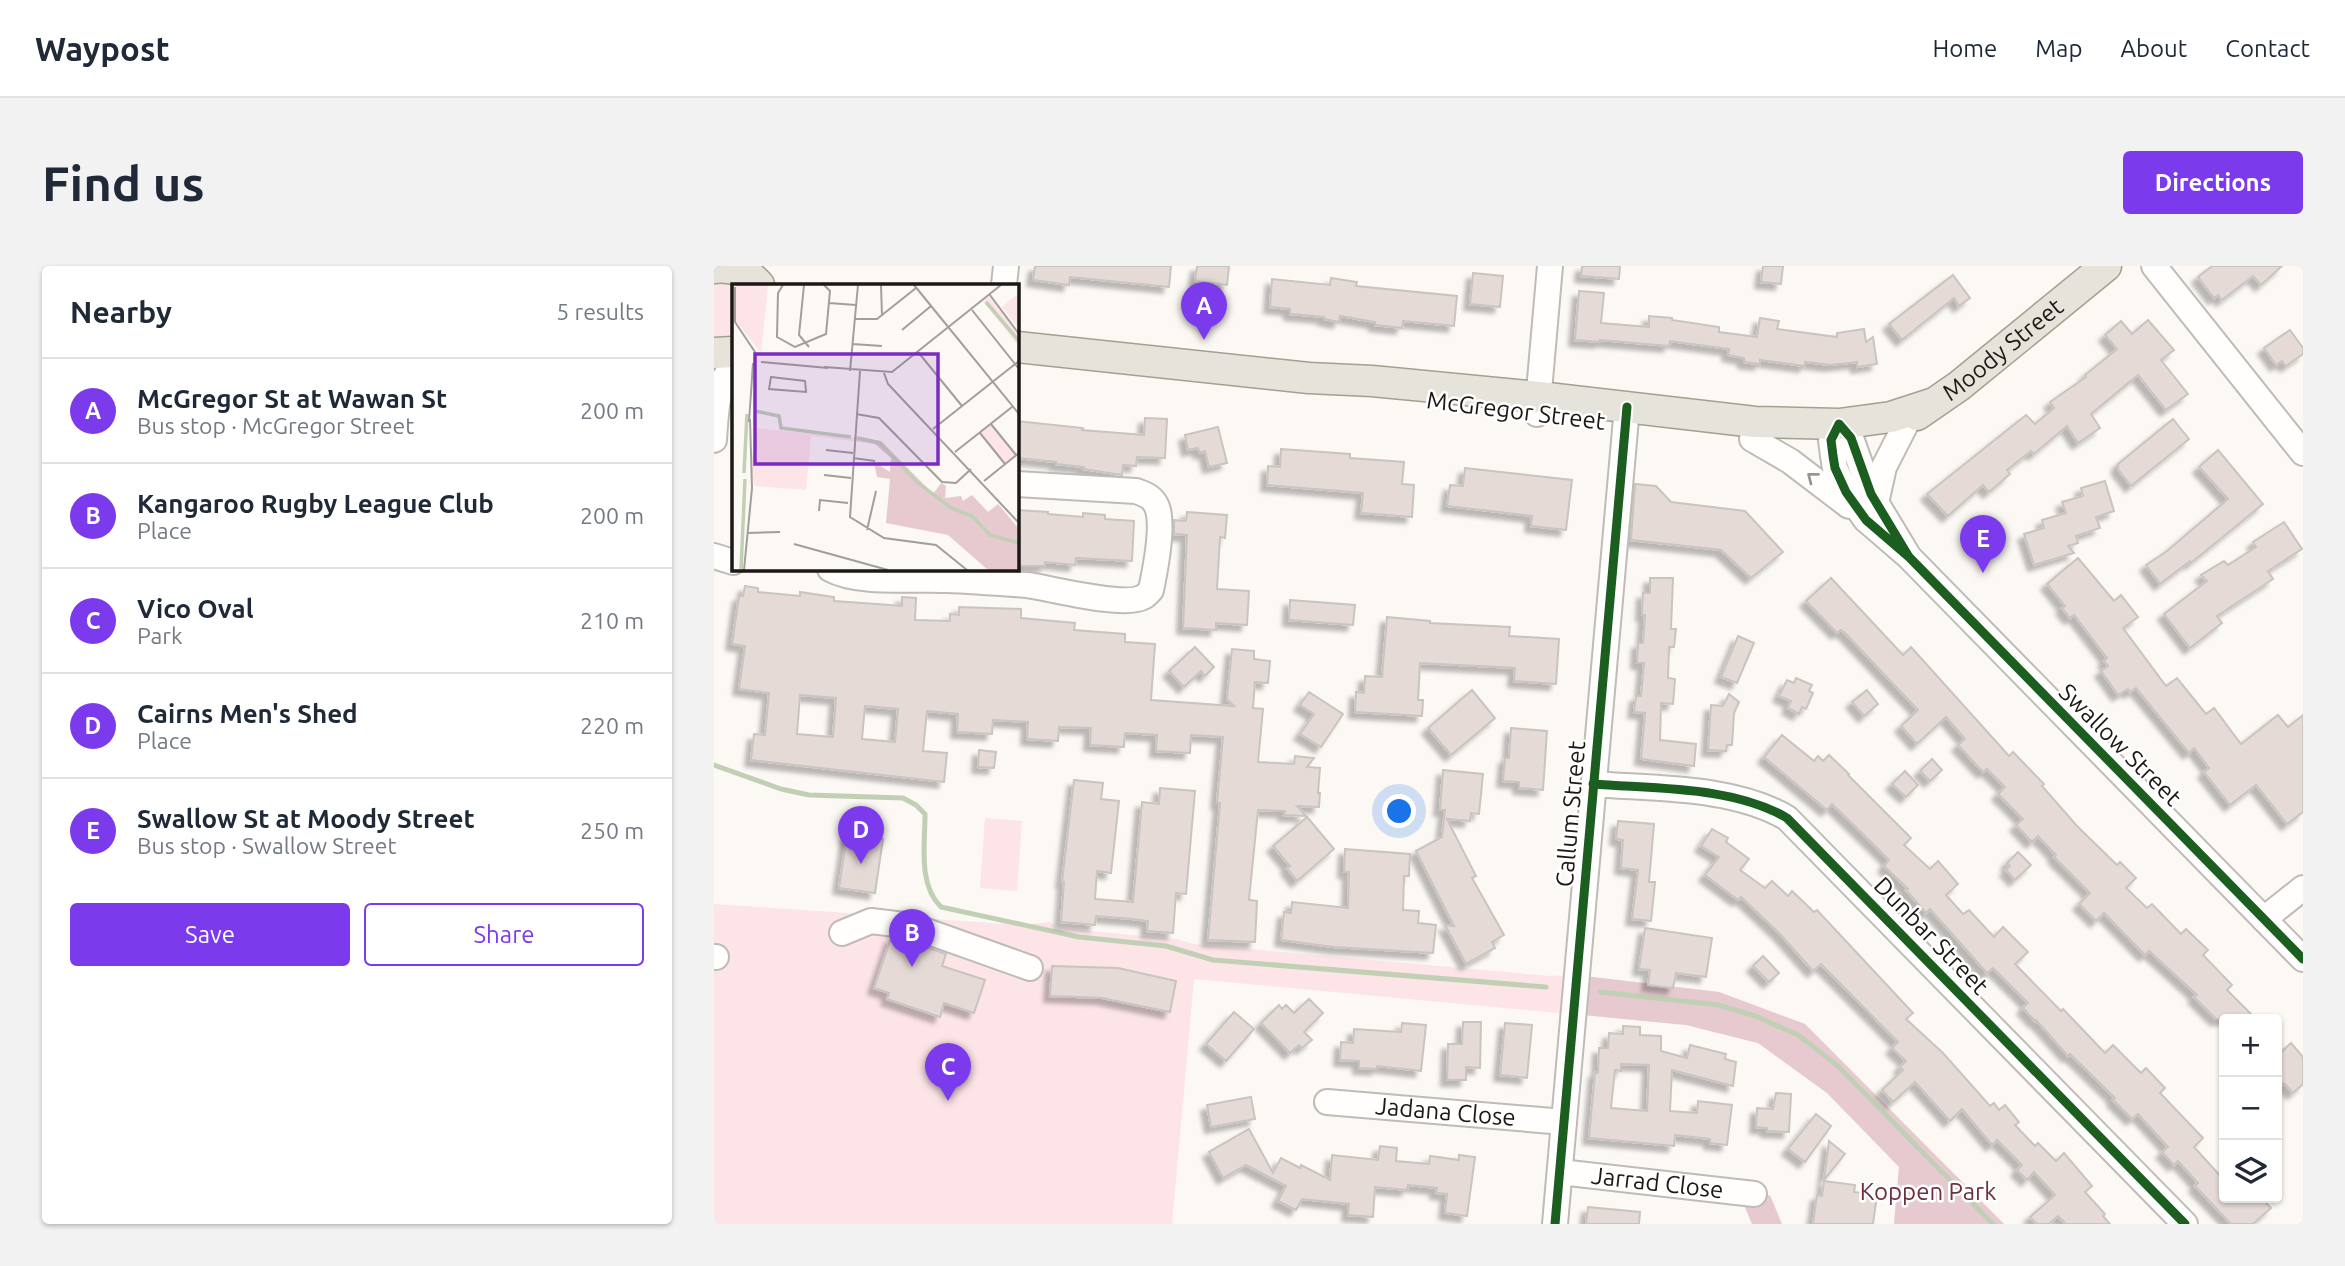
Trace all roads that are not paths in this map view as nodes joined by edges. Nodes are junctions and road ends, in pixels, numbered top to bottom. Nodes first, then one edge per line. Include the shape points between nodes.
1 (1006, 266) edge
2 (1550, 266) edge
3 (2106, 266) edge
4 (2154, 266) edge
5 (1004, 284) edge
6 (1018, 347) edge
7 (714, 352) edge
8 (732, 352) edge
9 (732, 366) edge
10 (1931, 404) junction
11 (1538, 405) junction
12 (1626, 416) junction
13 (1907, 422) junction
14 (1840, 434) junction
15 (1752, 439) junction
16 (714, 440) edge
17 (2303, 453) edge
18 (1018, 484) edge
19 (1871, 511) junction
20 (732, 550) edge
21 (714, 554) edge
22 (732, 562) edge
23 (833, 570) edge
24 (1593, 784) junction
25 (2303, 888) edge
26 (2264, 919) junction
27 (842, 933) dead end
28 (2303, 959) edge
29 (1030, 968) dead end
30 (1327, 1102) dead end
31 (1564, 1122) junction
32 (1560, 1172) junction
33 (1754, 1194) dead end
34 (1555, 1224) edge
35 (2185, 1224) edge

1 - 5 street
2 - 11 street
3 - 10 main road, Moody Street
4 - 17 street
6 - 11 main road, McGregor Street via 1372,382
7 - 8 main road
9 - 16 street via 719,394
10 - 13 main road, Moody Street
10 - 14 main road, Moody Street
11 - 12 main road, McGregor Street
12 - 14 main road, McGregor Street via 1755,422
12 - 15 main road, McGregor Street
12 - 24 street, Callum Street
13 - 14 main road, Moody Street via 1883,431
13 - 19 street via 1884,467
14 - 15 main road, McGregor Street via 1802,442
14 - 19 street, Swallow Street via 1865,481
19 -> 15 street
18 - 23 street via 1148,495 1159,519 1151,590 1130,600 1026,585 909,581
19 - 26 street, Swallow Street via 1909,557
20 - 21 street
21 - 22 street
24 - 31 street, Callum Street
24 - 35 street, Dunbar Street via 1742,798 1787,818
25 - 26 street
26 - 28 street, Swallow Street
27 - 29 street via 871,921 912,926
30 - 31 street, Jadana Close
31 - 32 street, Callum Street
32 - 33 street, Jarrad Close
32 - 34 street, Callum Street

